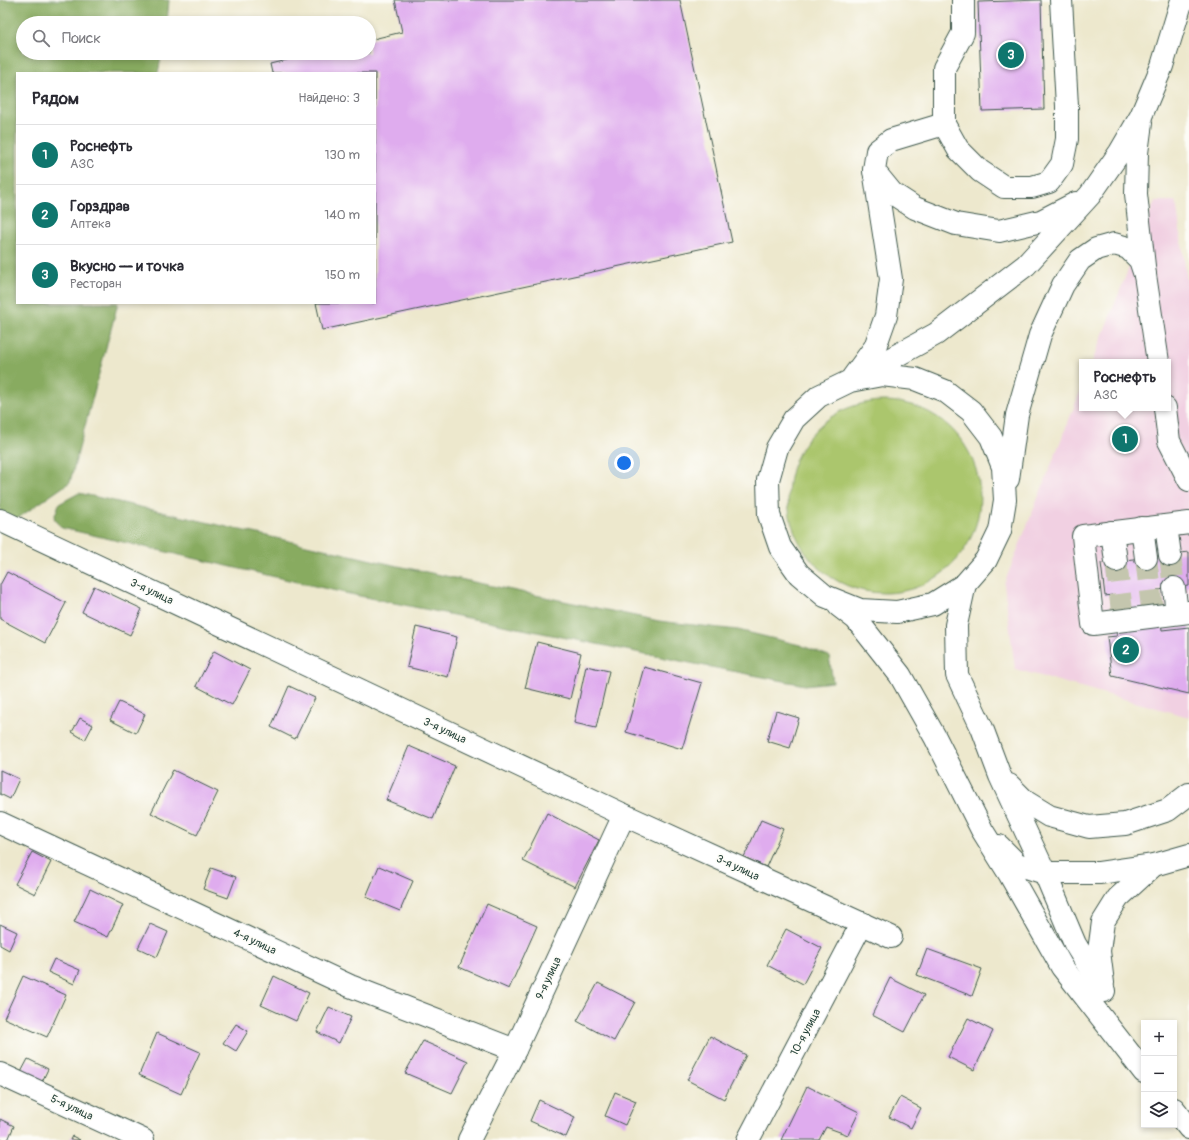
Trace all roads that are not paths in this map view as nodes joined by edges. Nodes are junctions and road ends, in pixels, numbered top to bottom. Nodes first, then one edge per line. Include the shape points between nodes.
1 (963, 0) edge
2 (1062, 0) edge
3 (1182, 0) edge
4 (1141, 116) junction
5 (944, 124) junction
6 (874, 170) junction
7 (1090, 195) junction
8 (1145, 275) junction
9 (1158, 359) edge
10 (850, 381) junction
11 (1165, 411) edge
12 (1189, 480) edge
13 (1005, 500) junction
14 (0, 520) edge
15 (1189, 523) edge
16 (1166, 526) junction
17 (1189, 526) edge
18 (1142, 528) junction
19 (1112, 532) junction
20 (1170, 555) tunnel mouth
21 (1146, 558) tunnel mouth
22 (1116, 561) tunnel mouth
23 (965, 584) junction
24 (1174, 588) tunnel mouth
25 (825, 596) junction
26 (1183, 613) edge
27 (1000, 776) junction
28 (1189, 794) edge
29 (624, 815) junction
30 (0, 823) edge
31 (982, 830) junction
32 (1189, 855) edge
33 (1154, 865) junction
34 (1045, 873) junction
35 (862, 923) junction
36 (892, 937) dead end
37 (1104, 991) junction
38 (515, 1050) junction
39 (1141, 1065) edge
40 (1141, 1067) edge
41 (0, 1074) edge
42 (1177, 1113) edge
43 (1189, 1128) edge
44 (143, 1140) edge
45 (469, 1140) edge
46 (748, 1140) edge

1 - 5 street via 963,33 944,68
2 - 5 street via 1067,139 1062,164 1049,182 1032,187 1004,187 980,171 958,150
3 - 4 street via 1162,66
4 - 7 street
4 - 8 street via 1136,194
5 - 6 street via 891,140 877,151
6 - 7 street via 892,193 915,208 956,224 999,231 1041,221
6 - 10 street via 891,279 886,316 875,347
7 - 10 street via 1026,265 936,334
8 - 9 street
8 - 13 street via 1140,260 1128,248 1114,244 1096,249 1080,260 1063,285 1040,335 1017,415
10 - 13 street via 882,375 915,379 945,391 971,411 991,437 1002,467
10 - 25 street via 819,396 794,419 777,448 768,480 769,515 780,547 799,574
11 - 12 street via 1169,441
13 - 23 street via 1000,531 986,560
14 - 29 street, 3-я улица
15 - 16 street
15 - 17 street
16 - 18 street
16 - 20 street
18 - 19 street
18 - 21 street
19 - 22 street
19 - 26 street via 1083,536 1094,624
23 - 25 street via 933,604 897,612 860,610
23 - 27 street via 956,625 957,674 982,728
24 - 26 street
25 - 31 street via 856,619 900,675
27 - 28 street via 1026,802 1049,816 1089,827 1125,824 1168,810
27 - 34 street
29 - 35 street, 3-я улица
29 - 38 street, 9-я улица
30 - 38 street, 4-я улица via 350,986
31 - 34 street via 1017,864
31 - 40 street via 1062,968
32 - 33 street
33 - 34 street via 1098,873
33 - 37 street via 1118,898 1103,922 1098,951
34 - 37 street via 1075,944
35 - 36 street, 3-я улица
35 - 46 street, 10-я улица
37 - 39 street
38 - 45 street, 9-я улица
41 - 44 street, 5-я улица
42 - 43 street

